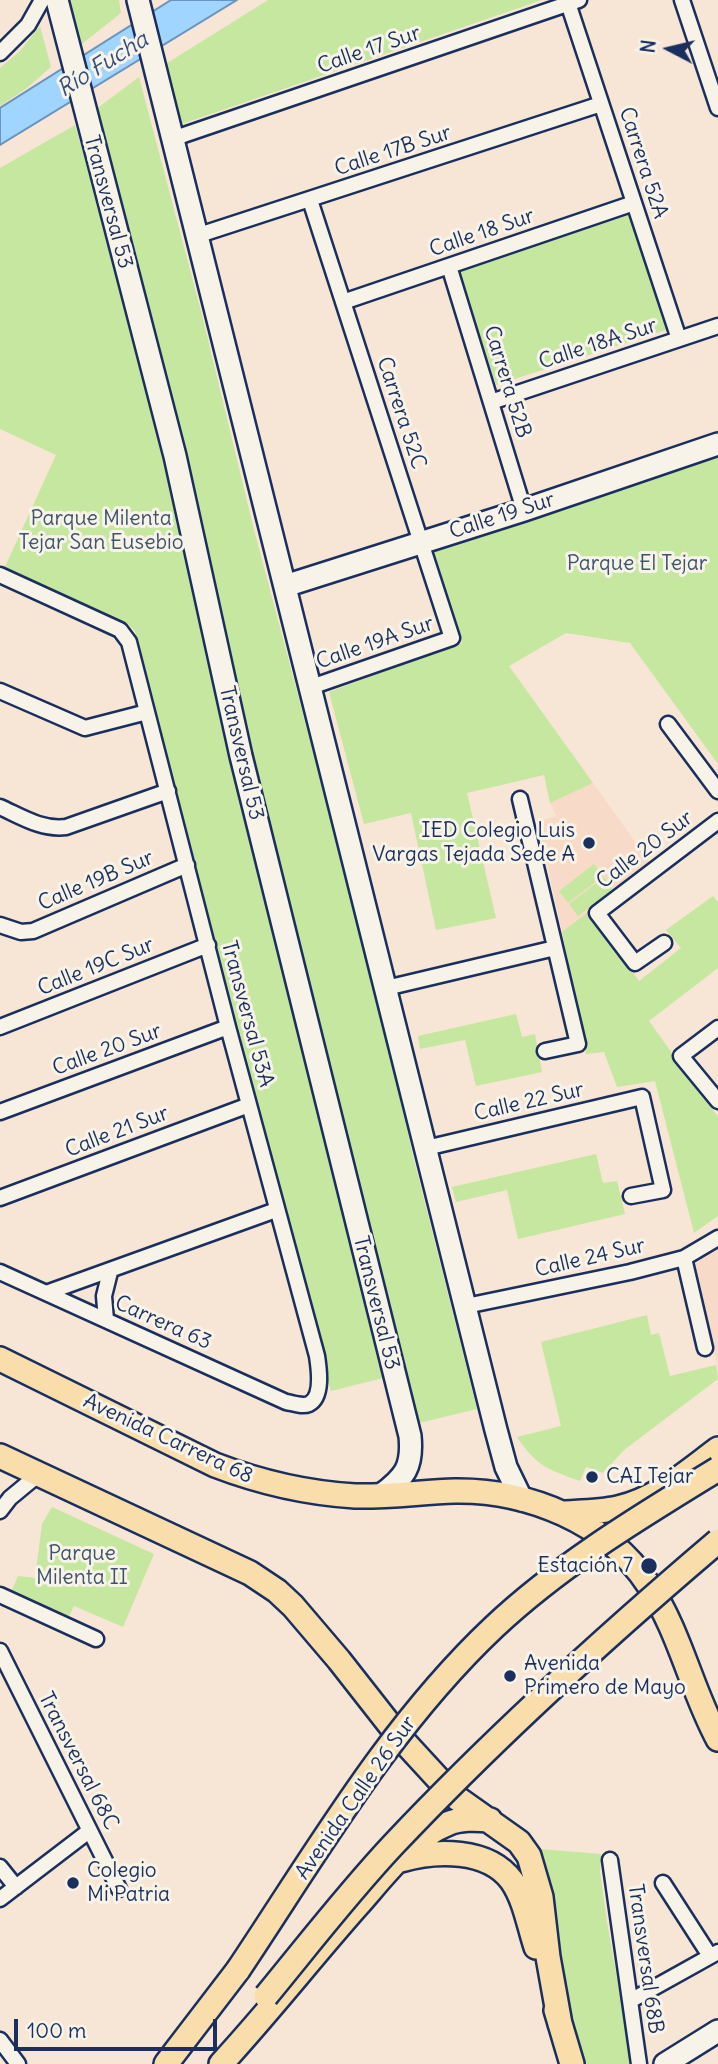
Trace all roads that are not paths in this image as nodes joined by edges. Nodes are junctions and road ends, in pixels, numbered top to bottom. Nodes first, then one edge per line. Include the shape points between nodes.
1 (42, 0) edge
2 (57, 0) edge
3 (682, 0) edge
4 (572, 1) edge
5 (138, 3) edge
6 (0, 53) edge
7 (601, 104) junction
8 (718, 108) edge
9 (172, 139) junction
10 (310, 200) junction
11 (634, 203) junction
12 (196, 236) junction
13 (449, 266) junction
14 (343, 302) junction
15 (718, 326) edge
16 (679, 339) junction
17 (491, 402) junction
18 (718, 444) edge
19 (524, 510) junction
20 (420, 543) junction
21 (0, 575) edge
22 (285, 586) junction
23 (452, 638) joint
24 (311, 687) junction
25 (0, 691) edge
26 (147, 712) junction
27 (668, 724) dead end
28 (718, 790) edge
29 (168, 791) junction
30 (520, 799) dead end
31 (0, 807) edge
32 (718, 821) edge
33 (187, 865) junction
34 (0, 925) edge
35 (664, 943) dead end
36 (208, 945) junction
37 (555, 948) junction
38 (386, 988) junction
39 (0, 1027) edge
40 (228, 1027) junction
41 (718, 1028) edge
42 (544, 1051) dead end
43 (718, 1101) edge
44 (249, 1105) junction
45 (0, 1112) edge
46 (426, 1148) junction
47 (631, 1196) dead end
48 (0, 1198) edge
49 (276, 1210) junction
50 (718, 1238) edge
51 (684, 1258) junction
52 (0, 1272) edge
53 (110, 1272) junction
54 (46, 1293) junction
55 (466, 1307) junction
56 (106, 1320) junction
57 (705, 1348) dead end
58 (0, 1359) edge
59 (310, 1404) joint
60 (718, 1449) edge
61 (0, 1456) edge
62 (718, 1469) edge
63 (40, 1474) junction
64 (381, 1495) junction
65 (522, 1500) junction
66 (0, 1511) edge
67 (561, 1513) junction
68 (718, 1541) edge
69 (0, 1595) edge
70 (96, 1639) dead end
71 (0, 1651) edge
72 (718, 1739) edge
73 (490, 1820) junction
74 (89, 1831) junction
75 (610, 1860) dead end
76 (398, 1861) junction
77 (0, 1867) edge
78 (663, 1883) dead end
79 (16, 1887) junction
80 (119, 1889) dead end
81 (0, 1899) edge
82 (714, 1954) edge
83 (630, 2001) junction
84 (560, 2024) junction
85 (718, 2031) edge
86 (0, 2040) edge
87 (18, 2064) edge
88 (166, 2064) edge
89 (215, 2064) edge
90 (221, 2064) edge
91 (572, 2064) edge
92 (639, 2064) edge
93 (665, 2064) edge

1 - 6 street via 24,31
2 - 64 street, Transversal 53 via 175,456 247,781 410,1436 407,1470
3 - 8 street
4 - 7 street, Carrera 52A
4 - 9 street, Calle 17 Sur
5 - 9 street
7 - 10 street, Calle 17B Sur
7 - 11 street, Carrera 52A
9 - 12 street
10 - 12 street, Calle 17B Sur
10 - 14 street, Carrera 52C
11 - 13 street, Calle 18 Sur
11 - 16 street, Carrera 52A
12 - 22 street
13 - 14 street, Calle 18 Sur
13 - 17 street, Carrera 52B
14 - 20 street, Carrera 52C
15 - 16 street, Calle 18A Sur
16 - 17 street, Calle 18A Sur
17 - 19 street, Carrera 52B
18 - 19 street, Calle 19 Sur
19 - 20 street, Calle 19 Sur
20 - 22 street, Calle 19 Sur
20 - 23 street, Carrera 52C
21 - 26 street, Transversal 53A via 120,630
22 - 24 street
23 - 24 street, Calle 19A Sur
24 - 38 street
25 - 26 street via 85,729
26 - 29 street, Transversal 53A
27 - 28 street
29 - 31 street via 54,829
29 - 33 street, Transversal 53A
30 - 37 street
32 - 35 street, Calle 20 Sur via 597,912 635,963
33 - 34 street, Calle 19B Sur via 33,931
33 - 36 street, Transversal 53A
36 - 39 street, Calle 19C Sur
36 - 40 street, Transversal 53A
37 - 38 street
37 - 42 street via 578,1044
38 - 46 street
40 - 44 street, Transversal 53A
40 - 45 street, Calle 20 Sur
41 - 43 street via 681,1056
44 - 48 street, Calle 21 Sur
44 - 49 street, Transversal 53A
46 - 47 street, Calle 22 Sur via 642,1097 663,1190
46 - 55 street
49 - 53 street
49 - 59 street, Transversal 53A via 317,1356 318,1389
50 - 51 street, Calle 24 Sur
51 - 55 street, Calle 24 Sur
51 - 57 street
52 - 54 street, Carrera 63
53 - 54 street
53 - 56 street via 104,1287
54 - 56 street, Carrera 63
55 - 65 street via 506,1467
56 - 59 street, Carrera 63 via 286,1402
58 - 64 main road, Avenida Carrera 68 via 250,1479 322,1494
60 - 67 main road via 661,1490 634,1503
61 - 63 main road
62 - 88 main road, Avenida Calle 26 Sur, bridge via 556,1574 465,1656 382,1754 238,1970
63 - 66 street
63 - 73 main road via 250,1573 277,1591 321,1637 435,1776 454,1796
64 - 65 main road, Avenida Carrera 68 via 479,1492
65 - 67 main road, Avenida Carrera 68
67 - 72 main road, Avenida Carrera 68 via 599,1533 648,1583 676,1636
68 - 89 main road, bridge via 493,1742 360,1881
69 - 70 street
71 - 74 street, Transversal 68C
73 - 76 main road via 448,1823
73 - 84 main road via 519,1842 537,1876
74 - 79 street
74 - 80 street, Transversal 68C
75 - 83 street, Transversal 68B
76 - 84 main road via 453,1854 484,1860 502,1870 523,1906
76 - 90 main road
77 - 79 street
78 - 82 street
79 - 81 street
82 - 83 street
83 - 92 street, Transversal 68B
84 - 91 main road
85 - 93 street
86 - 87 street

